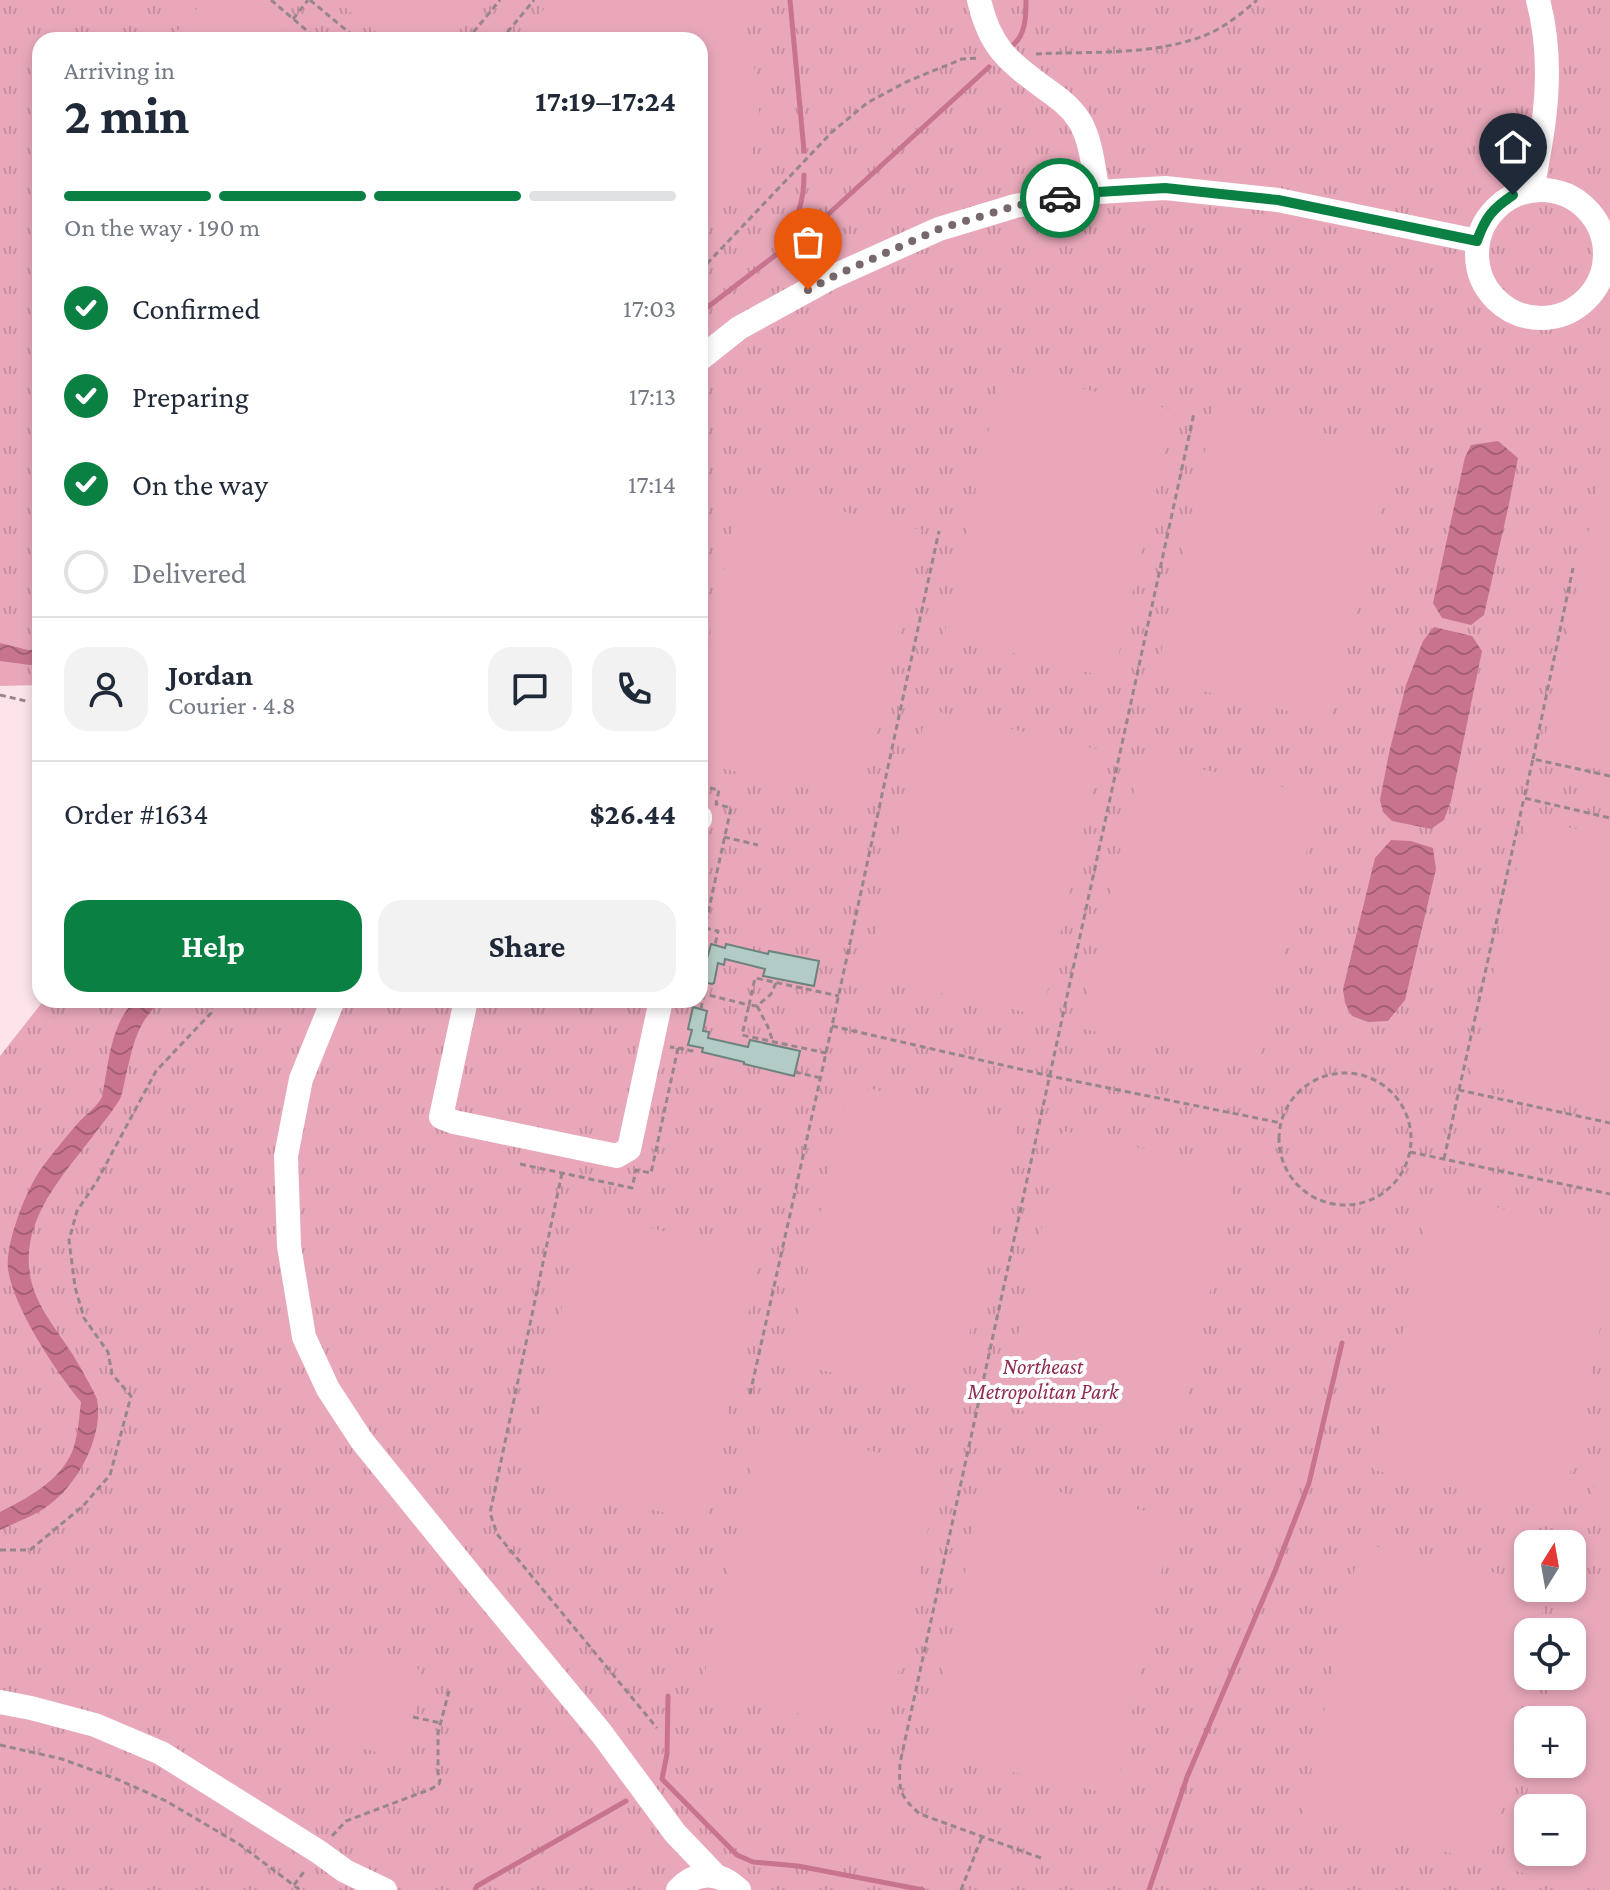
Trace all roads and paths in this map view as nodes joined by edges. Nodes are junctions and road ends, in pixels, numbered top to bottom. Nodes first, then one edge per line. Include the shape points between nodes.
1 (271, 0) edge
2 (309, 0) edge
3 (500, 0) edge
4 (534, 0) edge
5 (979, 0) edge
6 (1257, 0) edge
7 (1538, 0) edge
8 (293, 19) junction
9 (308, 32) edge
10 (348, 32) edge
11 (474, 32) edge
12 (508, 32) edge
13 (1003, 56) junction
14 (1532, 189) junction
15 (1098, 192) junction
16 (1477, 241) junction
17 (708, 263) edge
18 (1606, 277) edge
19 (708, 353) edge
20 (1194, 413) dead end
21 (939, 531) dead end
22 (1573, 568) dead end
23 (0, 695) edge
24 (26, 701) dead end
25 (1533, 759) junction
26 (1610, 776) edge
27 (708, 788) edge
28 (1524, 798) junction
29 (1610, 818) edge
30 (724, 837) junction
31 (758, 845) dead end
32 (708, 914) edge
33 (708, 929) edge
34 (715, 945) dead end
35 (776, 983) junction
36 (708, 995) edge
37 (839, 996) junction
38 (749, 1005) junction
39 (757, 1006) junction
40 (212, 1008) edge
41 (330, 1008) edge
42 (464, 1008) edge
43 (659, 1008) edge
44 (832, 1026) junction
45 (773, 1042) junction
46 (693, 1046) dead end
47 (678, 1048) dead end
48 (826, 1053) junction
49 (795, 1072) dead end
50 (1050, 1076) junction
51 (821, 1078) junction
52 (1459, 1090) junction
53 (1281, 1123) junction
54 (1610, 1123) edge
55 (1410, 1152) junction
56 (1444, 1159) junction
57 (562, 1173) dead end
58 (1610, 1194) edge
59 (750, 1394) dead end
60 (0, 1550) edge
61 (449, 1691) dead end
62 (0, 1702) edge
63 (413, 1717) dead end
64 (441, 1723) junction
65 (657, 1728) dead end
66 (0, 1745) edge
67 (675, 1833) junction
68 (982, 1837) junction
69 (326, 1844) dead end
70 (1041, 1858) dead end
71 (312, 1860) dead end
72 (716, 1876) junction
73 (340, 1880) edge
74 (294, 1885) junction
75 (682, 1886) edge
76 (300, 1890) edge
77 (385, 1890) edge
78 (739, 1890) edge
79 (961, 1890) edge

1 - 8 path
2 - 8 path
2 - 10 path
3 - 11 path
4 - 12 path
5 - 13 street
6 - 13 path via 1208,34 1164,47
7 - 14 street via 1548,89
8 - 9 path
13 - 15 street via 1067,104 1080,121
13 - 17 path via 962,59 867,103 832,132
14 - 16 street via 1496,206
14 - 18 street via 1555,190 1592,214 1602,233
15 - 16 street via 1165,188 1278,200
15 - 19 street via 1015,206 939,229 832,277 739,328
16 - 18 street via 1482,283 1495,300 1533,318 1575,309
20 - 50 path
21 - 37 path
22 - 25 path
23 - 24 path
25 - 26 path
25 - 28 path
27 - 30 path via 719,790 716,804 731,808
28 - 29 path
28 - 52 path
30 - 31 path
30 - 32 path
33 - 34 path via 718,931
35 - 37 path
35 - 38 path via 755,978
35 - 39 path
36 - 38 path
37 - 44 path
38 - 39 path
38 - 45 path via 742,1035
39 - 45 path
40 - 60 path via 156,1071 77,1211 69,1240 84,1318 108,1352 112,1374 131,1396 110,1475 83,1506 30,1550
41 - 67 street via 301,1079 286,1156 289,1246 304,1337 328,1389 362,1441 602,1734
42 - 43 street via 441,1117 617,1156 629,1149
44 - 48 path
44 - 50 path
45 - 48 path
46 - 47 path via 692,1051
48 - 51 path
49 - 51 path
50 - 53 path
50 - 68 path via 900,1763 904,1800 920,1814
51 - 59 path
52 - 54 path
52 - 56 path
53 - 55 path via 1290,1102 1306,1086 1348,1073 1371,1078 1404,1108
53 - 55 path via 1279,1142 1292,1177 1305,1191 1331,1203 1377,1197 1404,1170
55 - 56 path
56 - 58 path
57 - 65 path via 490,1513 497,1534
61 - 64 path
62 - 73 street via 95,1725 161,1753 319,1852
63 - 64 path
64 - 69 path via 439,1784 346,1821
66 - 74 path via 62,1759 166,1801 239,1844
67 - 72 street
67 - 75 street via 684,1860
68 - 70 path
68 - 79 path
71 - 74 path
72 - 75 street via 699,1876
72 - 78 street
73 - 77 street
74 - 76 path

